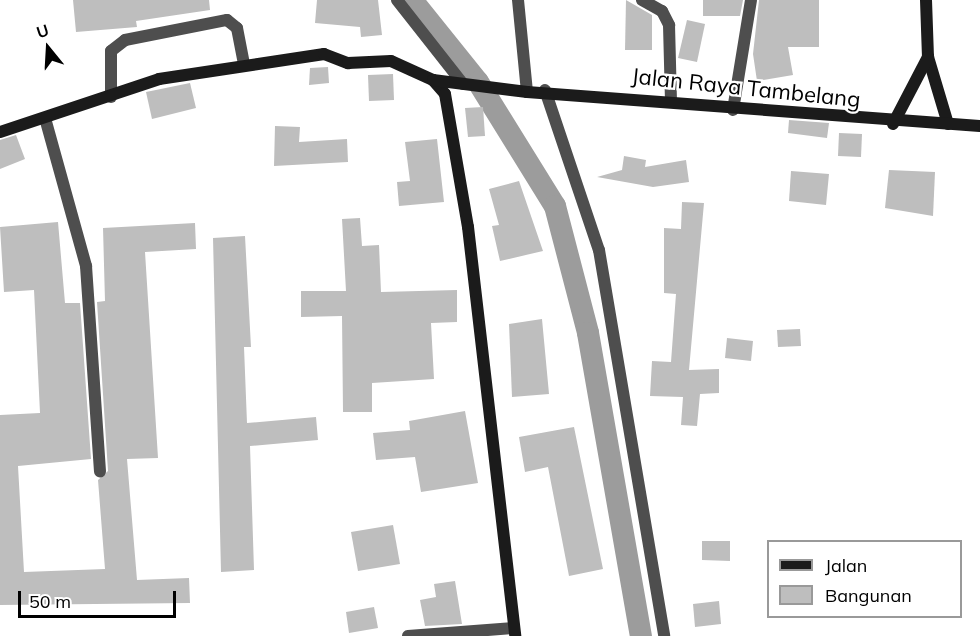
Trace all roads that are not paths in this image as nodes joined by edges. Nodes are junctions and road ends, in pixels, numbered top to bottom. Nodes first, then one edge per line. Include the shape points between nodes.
1 (397, 0) edge
2 (518, 0) edge
3 (642, 0) edge
4 (751, 0) edge
5 (926, 0) edge
6 (927, 57) junction
7 (244, 64) junction
8 (433, 80) junction
9 (463, 84) junction
10 (545, 90) junction
11 (527, 92) junction
12 (111, 98) junction
13 (671, 102) junction
14 (733, 110) junction
15 (47, 124) junction
16 (893, 124) junction
17 (948, 124) junction
18 (980, 126) edge
19 (0, 132) edge
20 (100, 472) dead end
21 (515, 632) edge
22 (408, 636) edge
23 (664, 636) edge

1 - 9 street
2 - 11 street
3 - 13 street via 662,11 669,25
4 - 14 street
5 - 6 main road
6 - 16 main road
6 - 17 main road
7 - 8 main road via 324,54 348,63 391,61
7 - 12 main road via 159,79
7 - 12 street via 237,28 227,20 125,40 111,51
8 - 9 main road
8 - 21 main road via 445,94 464,196
9 - 11 main road, Jalan Raya Tambelang
10 - 11 main road, Jalan Raya Tambelang
10 - 13 main road, Jalan Raya Tambelang
10 - 23 street via 599,250
12 - 15 main road
13 - 14 main road, Jalan Raya Tambelang
14 - 16 main road, Jalan Raya Tambelang
15 - 19 main road
15 - 20 street via 86,266
16 - 17 main road, Jalan Raya Tambelang
17 - 18 main road, Jalan Raya Tambelang
21 - 22 street

